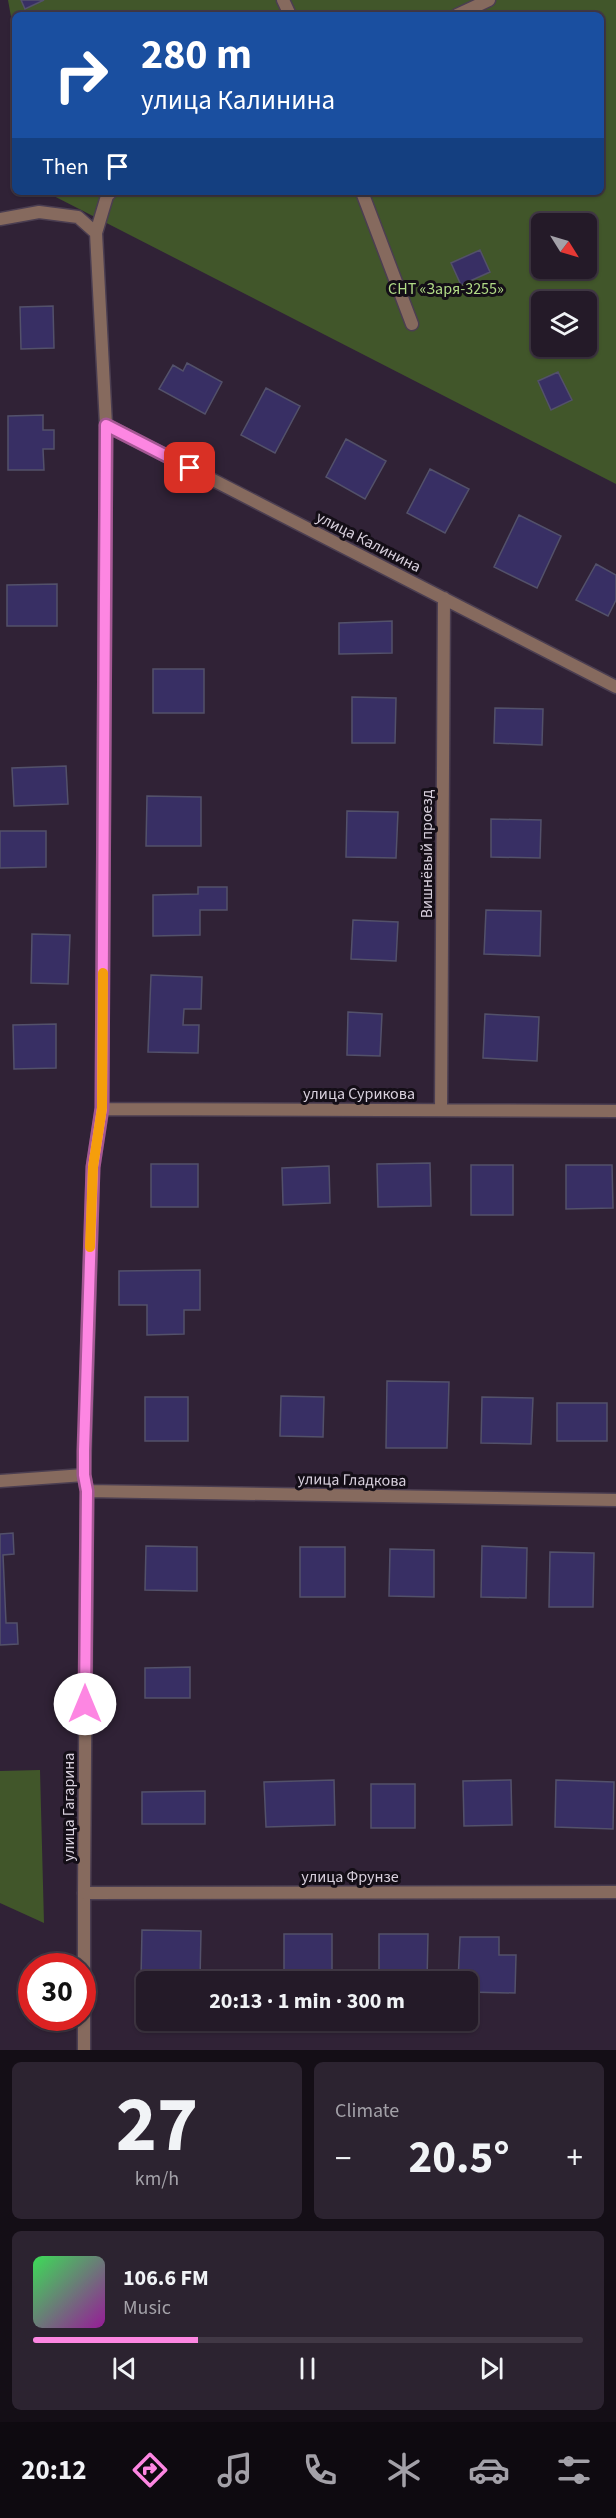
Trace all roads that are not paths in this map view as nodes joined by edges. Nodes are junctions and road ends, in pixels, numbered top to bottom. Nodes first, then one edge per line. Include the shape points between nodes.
1 (489, 0) edge
2 (463, 12) edge
3 (108, 195) edge
4 (363, 195) edge
5 (0, 219) edge
6 (96, 232) junction
7 (412, 324) dead end
8 (106, 425) junction
9 (444, 598) junction
10 (616, 687) edge
11 (102, 1108) junction
12 (441, 1110) junction
13 (616, 1111) edge
14 (84, 1475) junction
15 (0, 1481) edge
16 (87, 1491) junction
17 (616, 1500) edge
18 (616, 1892) edge
19 (84, 1893) junction
20 (84, 2050) edge

1 - 2 street
3 - 6 street, улица Гагарина
4 - 7 street
5 - 6 street via 39,212 78,217
6 - 8 street, улица Гагарина
8 - 9 street, улица Калинина
8 - 11 street, улица Гагарина
9 - 10 street, улица Калинина
9 - 12 street, Вишнёвый проезд
11 - 12 street, улица Сурикова
11 - 14 street, улица Гагарина via 93,1167
12 - 13 street, улица Сурикова
14 - 15 street
14 - 16 street, улица Гагарина
16 - 17 street, улица Гладкова
16 - 19 street, улица Гагарина
18 - 19 street, улица Фрунзе
19 - 20 street, улица Гагарина

